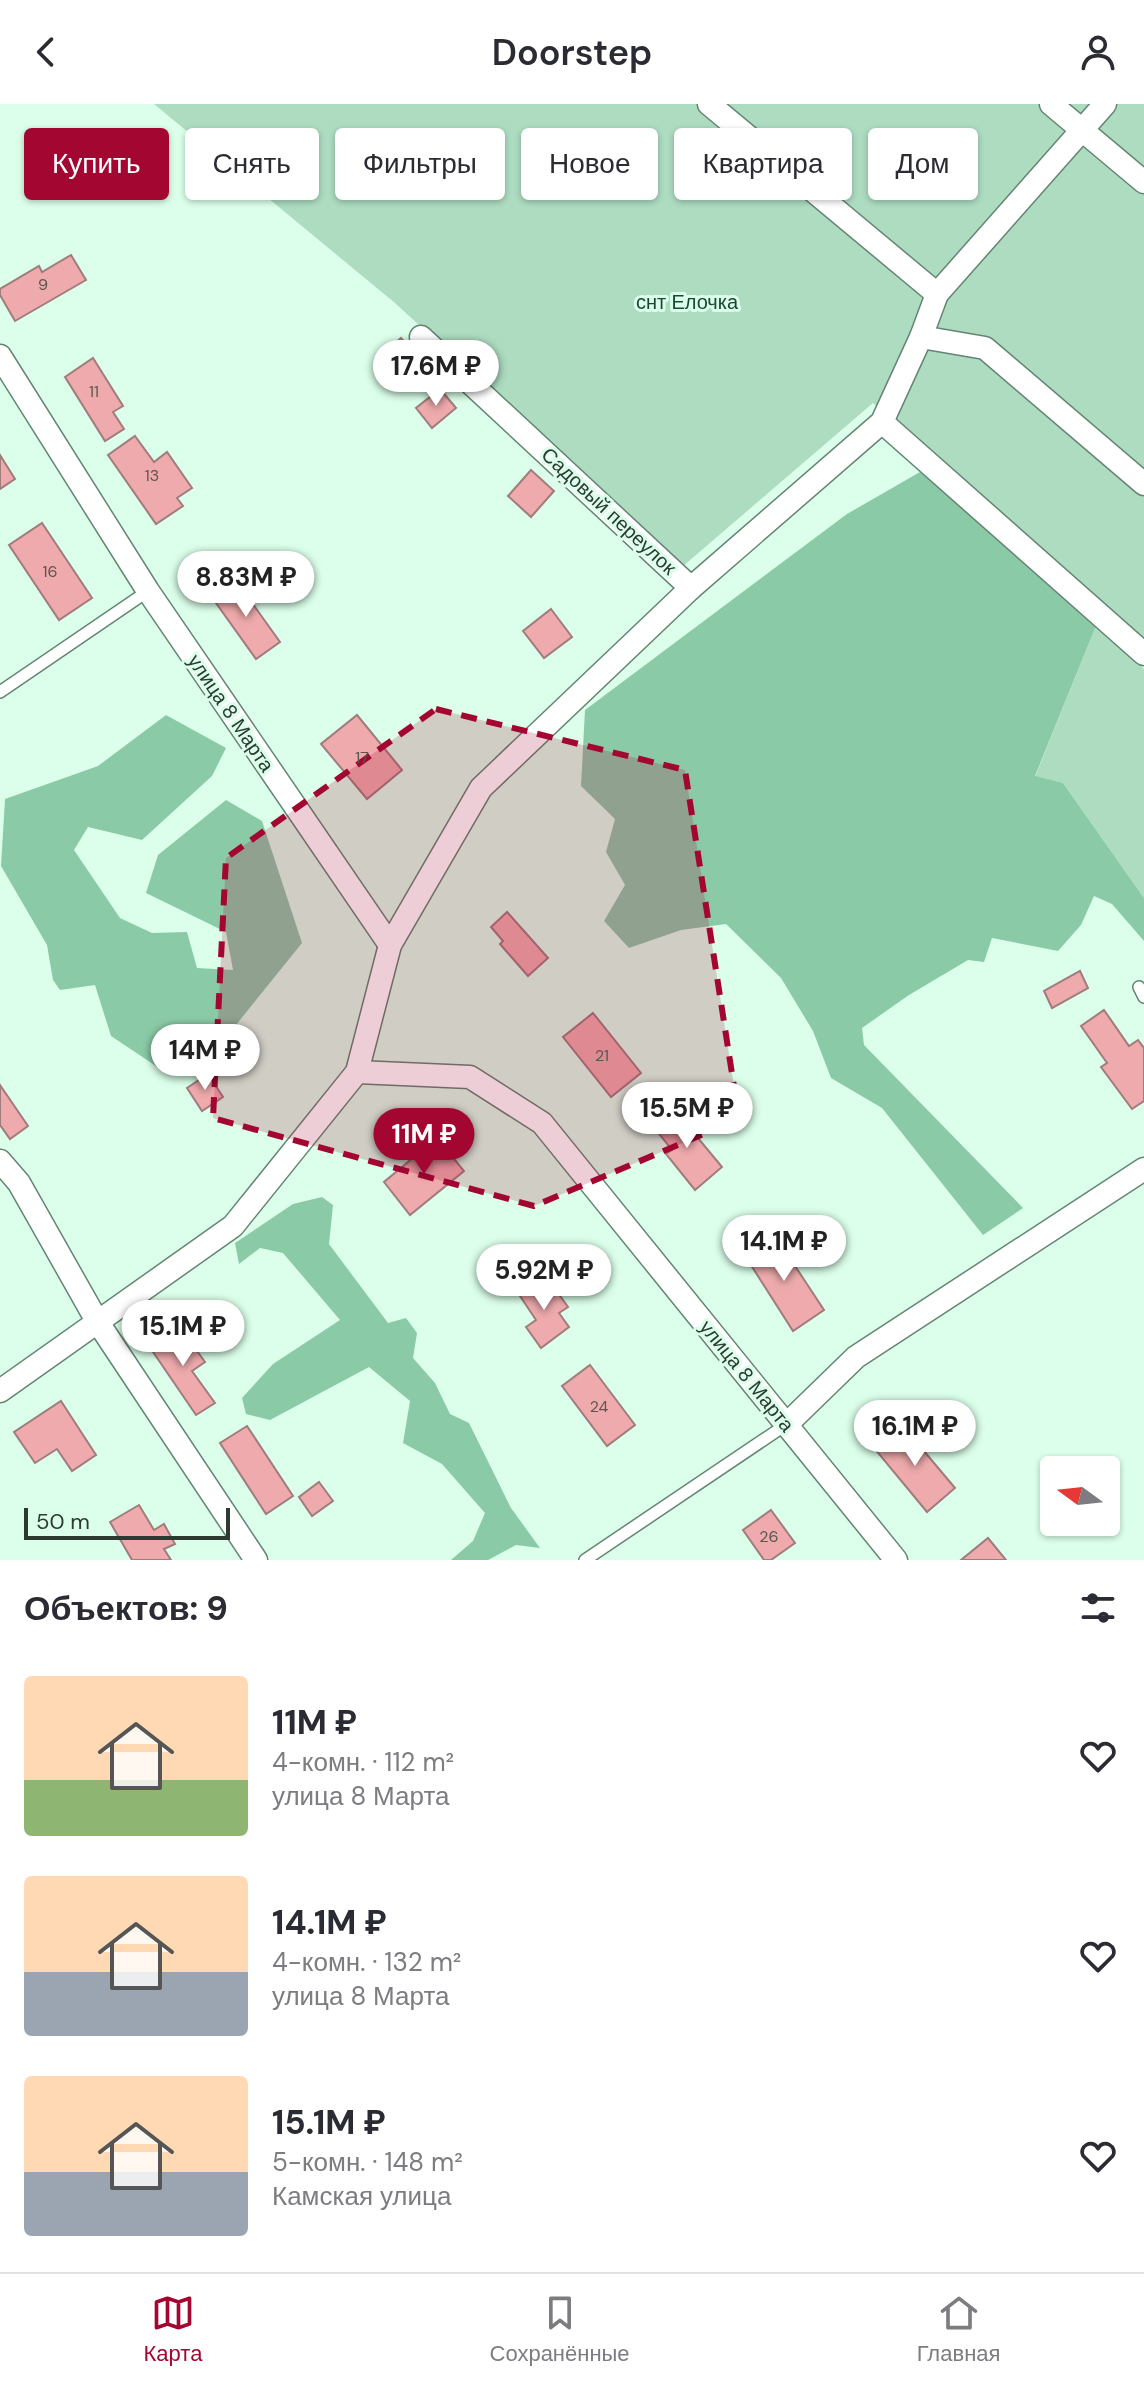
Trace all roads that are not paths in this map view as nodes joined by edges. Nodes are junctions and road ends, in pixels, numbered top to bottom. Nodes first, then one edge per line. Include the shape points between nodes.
1 (709, 104) edge
2 (1051, 104) edge
3 (1105, 104) edge
4 (1082, 130) junction
5 (1144, 182) edge
6 (937, 294) junction
7 (421, 337) dead end
8 (921, 337) junction
9 (0, 356) edge
10 (882, 422) junction
11 (1144, 484) edge
12 (691, 588) junction
13 (148, 591) junction
14 (1144, 654) edge
15 (0, 692) edge
16 (390, 945) junction
17 (357, 1072) junction
18 (0, 1161) edge
19 (1144, 1169) edge
20 (97, 1321) junction
21 (0, 1391) edge
22 (787, 1424) junction
23 (256, 1560) edge
24 (585, 1560) edge
25 (896, 1560) edge

1 - 6 street
2 - 4 street
3 - 4 street
4 - 5 street
4 - 6 street
6 - 8 street
7 - 12 street, Садовый переулок
8 - 10 street
8 - 11 street via 985,348
9 - 13 street, улица 8 Марта
10 - 12 street
10 - 14 street
12 - 16 street via 481,788
13 - 15 lane
13 - 16 street, улица 8 Марта
16 - 17 street
17 - 20 street via 233,1226
17 - 22 street, улица 8 Марта via 470,1077 542,1123
18 - 20 street via 19,1183
19 - 22 street via 856,1357
20 - 21 street
20 - 23 street
22 - 24 lane
22 - 25 street, улица 8 Марта

